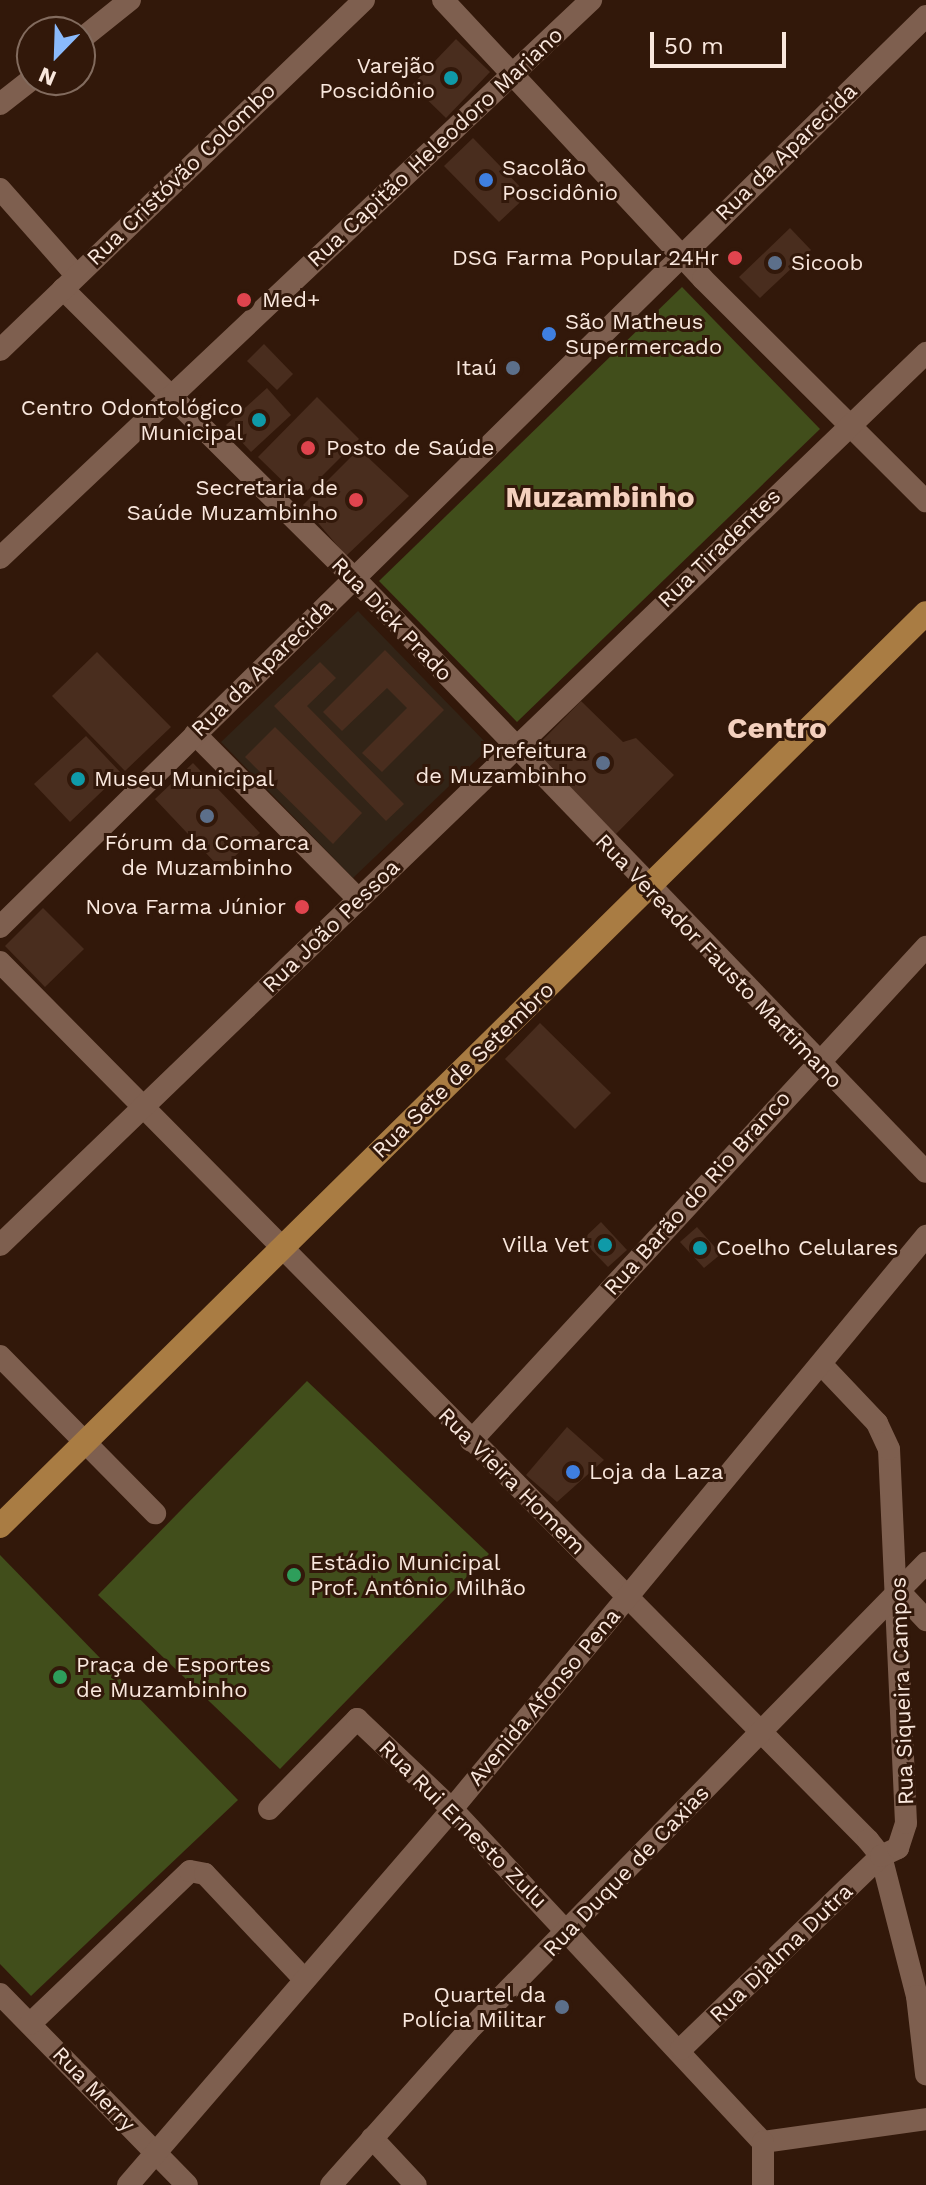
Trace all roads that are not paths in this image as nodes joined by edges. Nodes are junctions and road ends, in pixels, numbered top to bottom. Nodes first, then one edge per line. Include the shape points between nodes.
1 (130, 0) edge
2 (364, 0) edge
3 (443, 0) edge
4 (591, 0) edge
5 (926, 16) edge
6 (96, 27) edge
7 (515, 72) junction
8 (16, 92) edge
9 (0, 104) edge
10 (0, 189) edge
11 (684, 258) junction
12 (69, 282) junction
13 (0, 350) edge
14 (926, 353) edge
15 (169, 395) junction
16 (850, 421) junction
17 (926, 501) edge
18 (0, 558) edge
19 (355, 579) junction
20 (926, 613) edge
21 (195, 734) junction
22 (515, 747) junction
23 (648, 889) junction
24 (359, 900) junction
25 (0, 927) edge
26 (926, 947) edge
27 (0, 962) edge
28 (815, 1063) junction
29 (145, 1104) junction
30 (926, 1172) edge
31 (926, 1236) edge
32 (0, 1245) edge
33 (283, 1247) junction
34 (0, 1356) edge
35 (821, 1364) junction
36 (87, 1441) junction
37 (471, 1441) junction
38 (155, 1513) dead end
39 (0, 1526) edge
40 (926, 1563) edge
41 (899, 1591) junction
42 (628, 1596) junction
43 (926, 1620) edge
44 (763, 1730) junction
45 (269, 1809) dead end
46 (452, 1809) junction
47 (881, 1856) junction
48 (568, 1932) junction
49 (303, 1978) junction
50 (0, 1994) edge
51 (30, 2024) junction
52 (681, 2049) junction
53 (926, 2074) edge
54 (926, 2119) edge
55 (372, 2138) junction
56 (763, 2142) junction
57 (159, 2156) junction
58 (128, 2185) edge
59 (187, 2185) edge
60 (331, 2185) edge
61 (416, 2185) edge
62 (763, 2185) edge

1 - 6 street
2 - 12 street, Rua Cristóvão Colombo
3 - 7 street
4 - 7 street, Rua Capitão Heleodoro Mariano
5 - 11 street, Rua da Aparecida
7 - 11 street
7 - 15 street, Rua Capitão Heleodoro Mariano
8 - 9 street
10 - 12 street, Rua Dick Prado
11 - 16 street via 837,417
11 - 19 street, Rua da Aparecida
12 - 13 street, Rua Cristóvão Colombo
12 - 15 street, Rua Dick Prado
14 - 16 street, Rua Tiradentes
15 - 18 street, Rua Capitão Heleodoro Mariano
15 - 19 street, Rua Dick Prado
16 - 17 street
16 - 22 street, Rua Tiradentes
19 - 21 street, Rua da Aparecida
19 - 22 street, Rua Dick Prado
20 - 23 main road, Rua Sete de Setembro
21 - 24 street
21 - 25 street, Rua da Aparecida
22 - 23 street, Rua Vereador Fausto Martimano
22 - 24 street, Rua João Pessoa
23 - 28 street, Rua Vereador Fausto Martimano
23 - 33 main road, Rua Sete de Setembro
24 - 29 street, Rua João Pessoa
26 - 28 street, Rua Barão do Rio Branco
27 - 29 street, Rua Vieira Homem
28 - 30 street, Rua Vereador Fausto Martimano
28 - 37 street, Rua Barão do Rio Branco
29 - 32 street, Rua João Pessoa
29 - 33 street, Rua Vieira Homem
31 - 35 street, Avenida Afonso Pena
33 - 36 main road, Rua Sete de Setembro
33 - 37 street, Rua Vieira Homem
34 - 36 street
35 - 41 street, Rua Siqueira Campos via 877,1423 889,1449
35 - 42 street, Avenida Afonso Pena
36 - 38 street
36 - 39 main road, Rua Sete de Setembro
37 - 42 street, Rua Vieira Homem
40 - 41 street, Rua Duque de Caxias
41 - 43 street
41 - 44 street, Rua Duque de Caxias
41 - 47 street, Rua Siqueira Campos via 906,1823 898,1848
42 - 44 street, Rua Vieira Homem
42 - 46 street, Avenida Afonso Pena
44 - 47 street, Rua Vieira Homem
44 - 48 street, Rua Duque de Caxias
45 - 46 street, Rua Rui Ernesto Zulu via 357,1719
46 - 48 street, Rua Rui Ernesto Zulu
46 - 49 street, Avenida Afonso Pena
47 - 52 street, Rua Djalma Dutra
47 - 53 street via 917,1996
48 - 52 street, Rua Rui Ernesto Zulu
48 - 55 street, Rua Duque de Caxias
49 - 51 street via 205,1874 190,1871
49 - 57 street, Avenida Afonso Pena
50 - 51 street, Rua Merry
51 - 57 street, Rua Merry
52 - 56 street, Rua Rui Ernesto Zulu
54 - 56 street
55 - 60 street, Rua Duque de Caxias
55 - 61 street
56 - 62 street
57 - 58 street, Avenida Afonso Pena
57 - 59 street, Rua Merry

